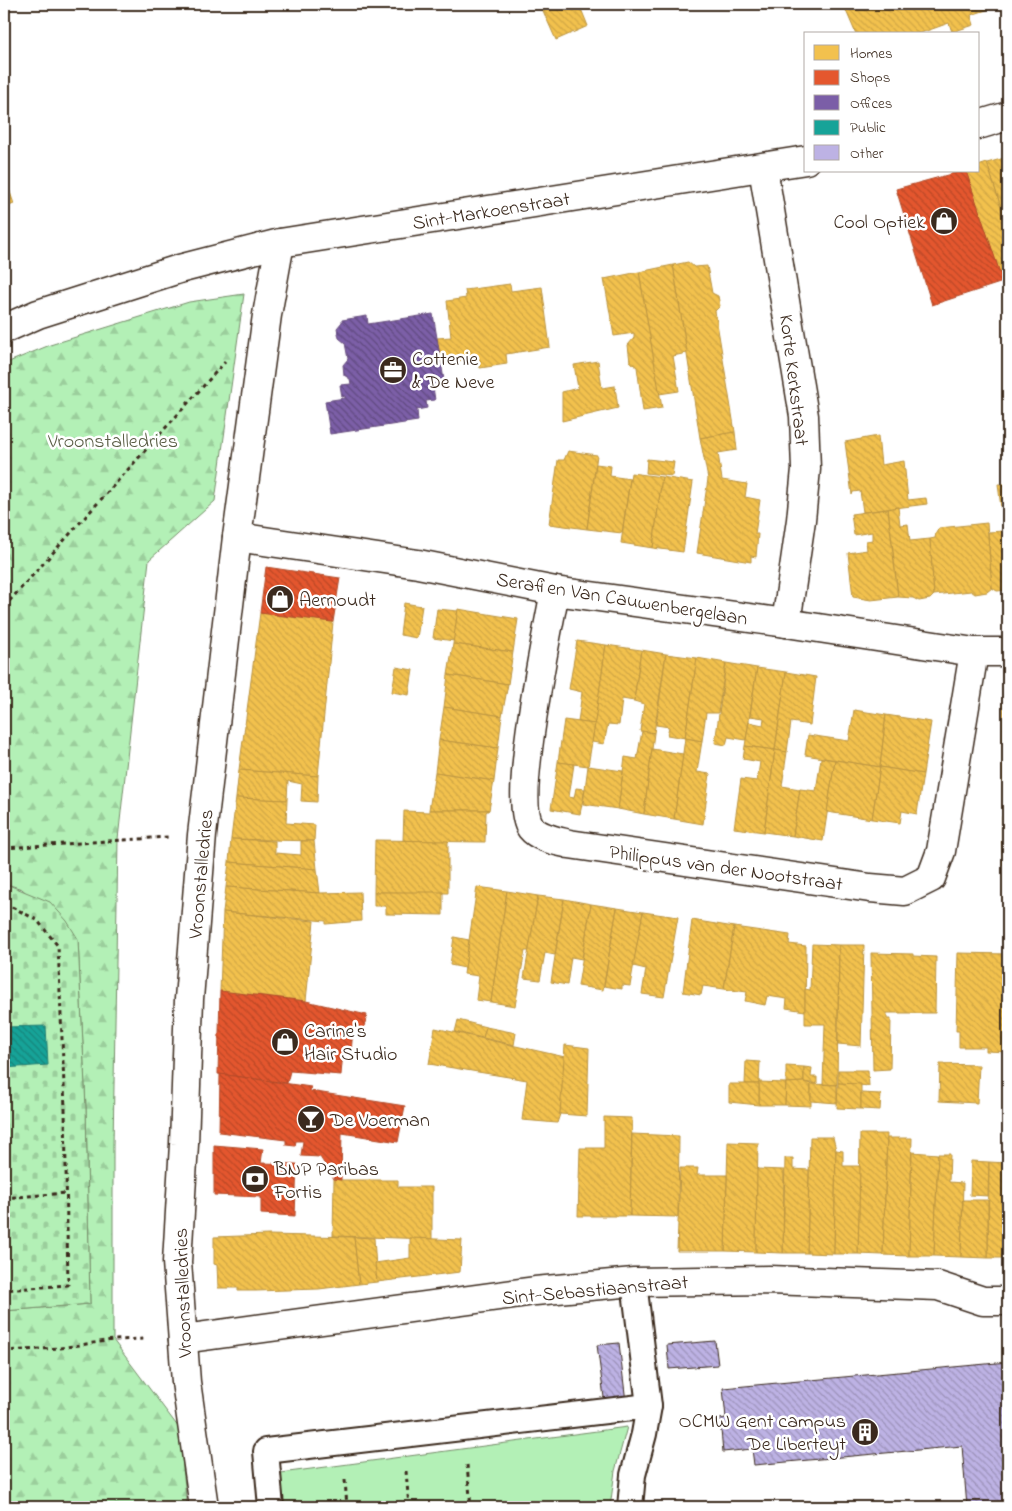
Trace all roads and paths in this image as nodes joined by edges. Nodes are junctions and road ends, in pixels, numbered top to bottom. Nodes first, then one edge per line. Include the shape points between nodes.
1 (1008, 116) edge
2 (980, 124) edge
3 (804, 160) edge
4 (763, 168) junction
5 (280, 243) junction
6 (4, 329) edge
7 (228, 359) dead end
8 (237, 537) junction
9 (555, 591) junction
10 (4, 607) edge
11 (786, 623) junction
12 (974, 652) junction
13 (1008, 652) edge
14 (202, 836) junction
15 (4, 848) edge
16 (4, 905) edge
17 (66, 1193) junction
18 (4, 1198) edge
19 (634, 1282) junction
20 (4, 1290) edge
21 (1008, 1301) edge
22 (183, 1339) junction
23 (4, 1351) edge
24 (649, 1406) junction
25 (467, 1465) dead end
26 (406, 1472) dead end
27 (345, 1480) dead end
28 (204, 1507) edge
29 (271, 1507) edge
30 (347, 1507) edge
31 (409, 1507) edge
32 (471, 1507) edge
33 (630, 1507) edge

1 - 2 street
3 - 4 street, Sint-Markoenstraat
4 - 5 street, Sint-Markoenstraat
4 - 11 street, Korte Kerkstraat via 804,416 806,469
5 - 6 street, Sint-Markoenstraat via 179,269 38,314
5 - 8 street, Vroonstalledries
7 - 10 path
8 - 9 street, Serafien Van Cauwenbergelaan via 418,564
8 - 14 street, Vroonstalledries
9 - 11 street, Serafien Van Cauwenbergelaan
9 - 12 street, Philippus van der Nootstraat via 536,692 524,789 531,828 546,838 570,844 850,885 904,891 931,878 941,851
11 - 12 street, Serafien Van Cauwenbergelaan
12 - 13 street, Serafien Van Cauwenbergelaan
14 - 15 path
14 - 22 street, Vroonstalledries via 189,1000 177,1262
16 - 17 path via 37,920 58,946
17 - 18 path
17 - 20 path via 68,1285
19 - 21 street, Sint-Sebastiaanstraat via 768,1280 938,1286 983,1301
19 - 22 street, Sint-Sebastiaanstraat via 526,1293
19 - 24 lane
22 - 23 path via 113,1340 60,1348
22 - 28 street, Vroonstalledries
24 - 29 lane via 266,1451
24 - 33 lane via 633,1475
25 - 32 path
26 - 31 path
27 - 30 path

